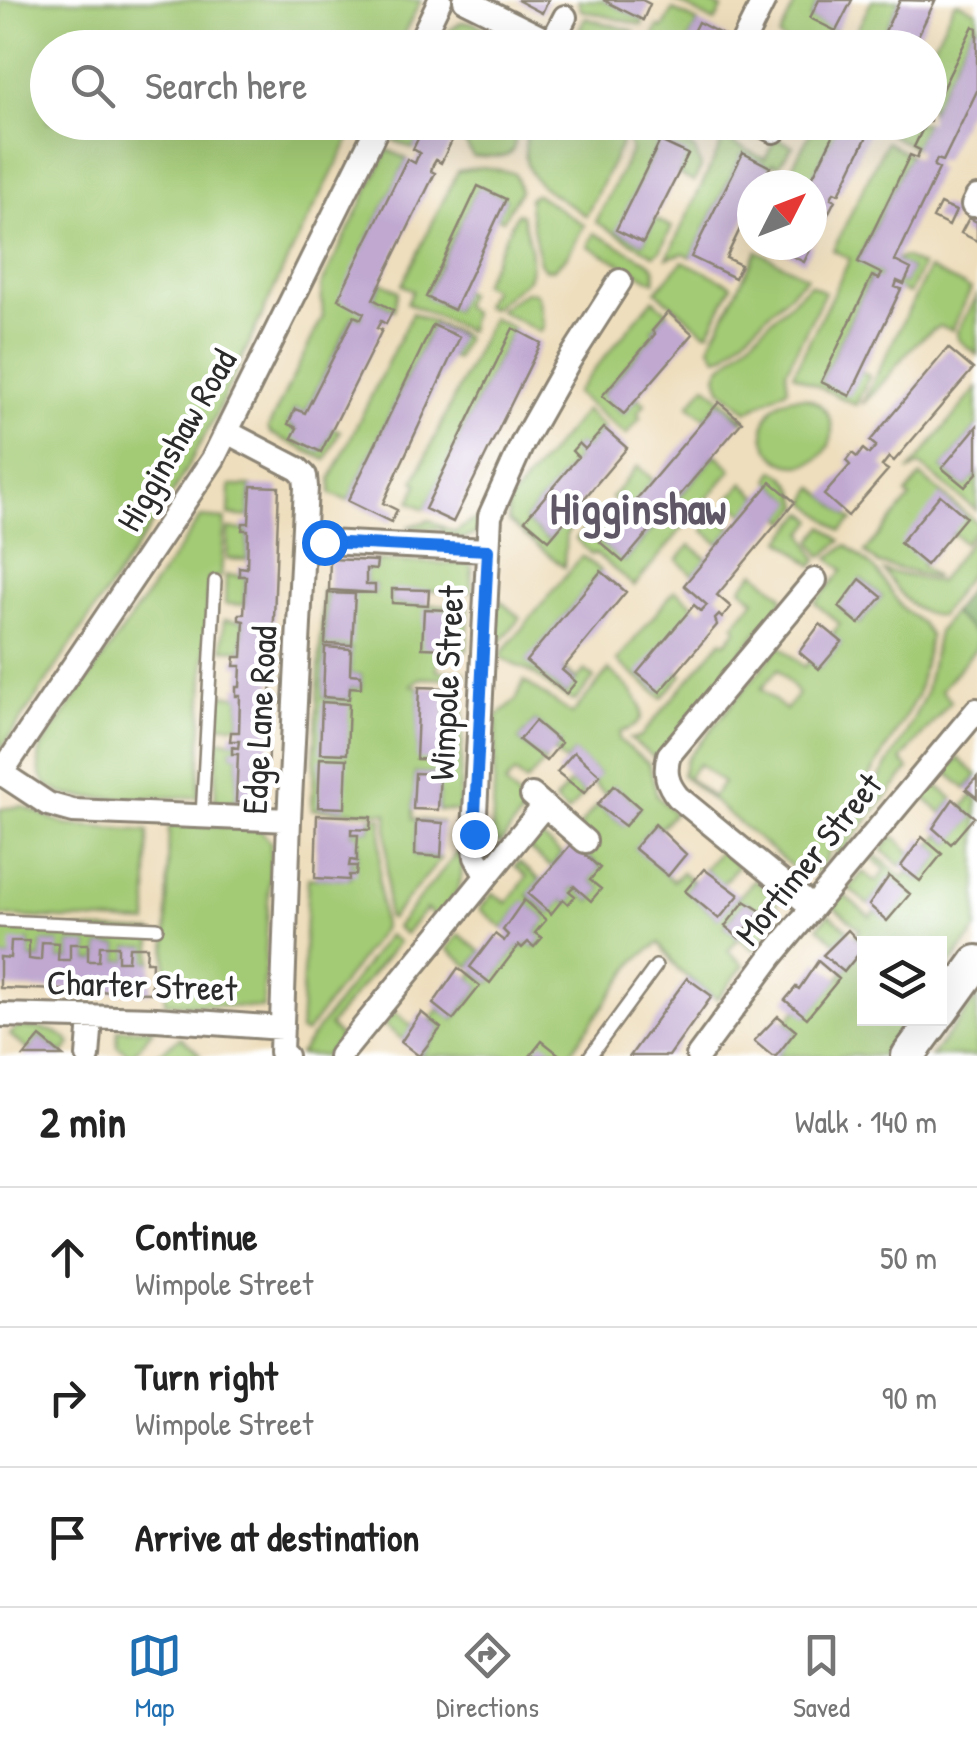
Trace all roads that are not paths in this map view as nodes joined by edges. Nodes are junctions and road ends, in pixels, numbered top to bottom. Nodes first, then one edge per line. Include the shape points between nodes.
1 (440, 0) edge
2 (465, 0) edge
3 (764, 0) edge
4 (564, 17) dead end
5 (426, 30) edge
6 (522, 30) edge
7 (558, 30) edge
8 (749, 30) edge
9 (371, 140) edge
10 (620, 281) dead end
11 (227, 432) junction
12 (305, 541) junction
13 (488, 550) junction
14 (815, 580) dead end
15 (215, 582) dead end
16 (977, 710) edge
17 (0, 774) edge
18 (202, 816) junction
19 (288, 820) junction
20 (585, 841) dead end
21 (486, 876) junction
22 (812, 906) junction
23 (0, 921) edge
24 (157, 928) dead end
25 (977, 962) edge
26 (656, 966) dead end
27 (947, 1004) edge
28 (0, 1015) edge
29 (90, 1019) junction
30 (930, 1026) edge
31 (282, 1028) junction
32 (88, 1056) edge
33 (286, 1056) edge
34 (340, 1056) edge
35 (590, 1056) edge
36 (698, 1056) edge
37 (908, 1056) edge

1 - 5 street
2 - 6 street
3 - 8 street
4 - 7 street
9 - 11 street, Higginshaw Road
10 - 13 street, Wimpole Street via 500,488
11 - 12 street, Edge Lane Road via 304,476
11 - 17 street, Higginshaw Road via 193,494
12 - 13 street, Wimpole Street
12 - 19 street, Edge Lane Road
13 - 21 street, Wimpole Street via 474,834
14 - 22 street via 665,768 678,797
15 - 18 lane
16 - 22 street, Mortimer Street
17 - 18 street via 60,808
18 - 19 street
19 - 31 street, Edge Lane Road
20 - 21 street via 538,801
21 - 34 street
22 - 36 street, Mortimer Street
23 - 24 lane
25 - 27 main road
26 - 35 lane
28 - 29 street, Charter Street
29 - 31 street, Charter Street
29 - 32 street
30 - 37 main road
31 - 33 street, Edge Lane Road

